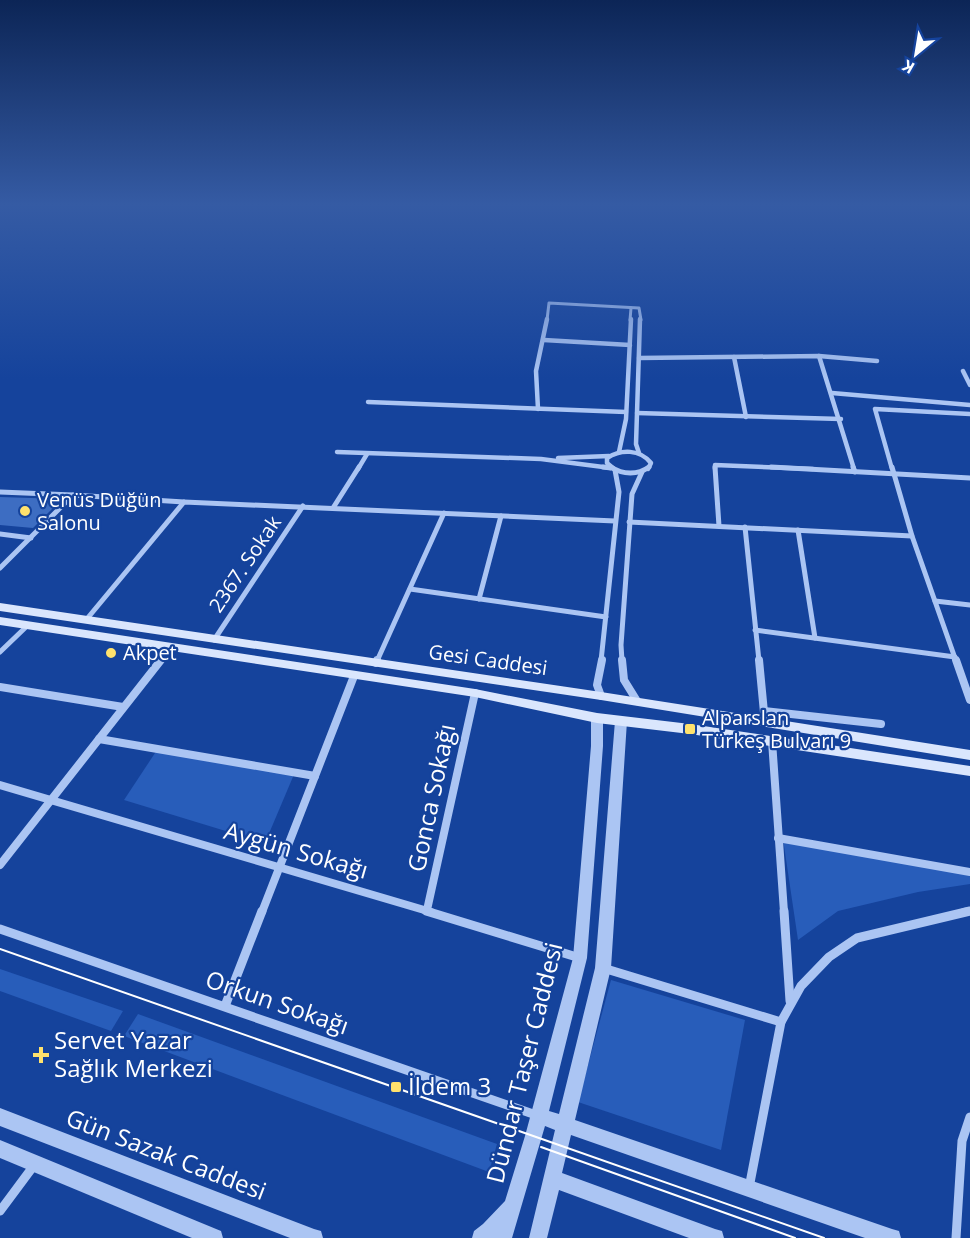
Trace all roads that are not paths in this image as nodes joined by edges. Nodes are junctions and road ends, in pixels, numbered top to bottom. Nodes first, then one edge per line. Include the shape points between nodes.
1 (631, 308) junction
2 (544, 340) junction
3 (630, 345) junction
4 (819, 356) junction
5 (734, 357) junction
6 (639, 358) junction
7 (877, 361) dead end
8 (963, 371) dead end
9 (970, 385) edge
10 (832, 393) junction
11 (368, 402) dead end
12 (970, 405) edge
13 (538, 409) junction
14 (626, 412) junction
15 (637, 413) junction
16 (970, 414) edge
17 (746, 417) junction
18 (841, 419) junction
19 (338, 452) dead end
20 (619, 452) junction
21 (639, 453) junction
22 (367, 454) junction
23 (609, 456) junction
24 (516, 459) junction
25 (613, 469) junction
26 (642, 472) junction
27 (855, 472) junction
28 (893, 474) junction
29 (970, 478) edge
30 (0, 492) edge
31 (73, 495) junction
32 (184, 502) junction
33 (303, 506) junction
34 (333, 508) junction
35 (444, 513) junction
36 (501, 516) junction
37 (615, 521) junction
38 (629, 522) junction
39 (719, 526) junction
40 (745, 527) junction
41 (798, 530) junction
42 (0, 534) edge
43 (912, 537) junction
44 (31, 538) junction
45 (0, 568) edge
46 (410, 590) junction
47 (480, 599) junction
48 (935, 601) junction
49 (970, 605) edge
50 (0, 607) edge
51 (606, 617) junction
52 (86, 620) junction
53 (0, 621) edge
54 (27, 626) junction
55 (756, 630) junction
56 (815, 638) junction
57 (214, 640) junction
58 (170, 648) junction
59 (0, 652) edge
60 (955, 657) junction
61 (376, 663) junction
62 (354, 676) junction
63 (0, 687) edge
64 (475, 693) junction
65 (601, 696) junction
66 (970, 700) edge
67 (632, 701) junction
68 (123, 707) junction
69 (764, 717) junction
70 (597, 718) junction
71 (621, 722) junction
72 (881, 724) dead end
73 (99, 739) junction
74 (772, 741) junction
75 (970, 755) edge
76 (970, 771) edge
77 (315, 776) junction
78 (0, 785) edge
79 (51, 800) junction
80 (778, 838) junction
81 (0, 865) edge
82 (279, 866) junction
83 (970, 872) edge
84 (428, 910) junction
85 (970, 911) edge
86 (0, 929) edge
87 (580, 958) junction
88 (603, 968) junction
89 (790, 1002) junction
90 (225, 1006) junction
91 (781, 1022) junction
92 (540, 1116) junction
93 (0, 1117) edge
94 (970, 1117) edge
95 (567, 1125) junction
96 (966, 1143) edge
97 (0, 1149) edge
98 (35, 1163) junction
99 (553, 1179) junction
100 (749, 1188) junction
101 (514, 1203) junction
102 (0, 1211) edge
103 (214, 1238) edge
104 (314, 1238) edge
105 (481, 1238) edge
106 (503, 1238) edge
107 (538, 1238) edge
108 (715, 1238) edge
109 (892, 1238) edge
110 (956, 1238) edge

1 - 2 street via 549,303
1 - 3 street
1 - 6 street via 639,308
2 - 3 street
2 - 13 street via 536,376
3 - 14 street
4 - 5 street
4 - 7 street
4 - 10 street
5 - 6 street
5 - 17 street
6 - 15 street
8 - 9 street
10 - 12 street
10 - 18 street
11 - 13 street
13 - 14 street
14 - 20 street
15 - 17 street
15 - 21 street
16 - 28 street via 875,409
17 - 18 street
18 - 27 street
19 - 22 street
20 - 21 street
20 - 23 street
21 - 26 street via 651,463
22 - 24 street
22 - 34 street
23 - 24 street
23 - 25 street via 607,463
24 - 25 street
25 - 26 street
25 - 37 street via 619,492
26 - 38 street via 633,490
27 - 28 street
27 - 39 street via 715,465
28 - 29 street
28 - 43 street
30 - 31 street
31 - 32 street
31 - 44 street
32 - 33 street
32 - 52 street
33 - 34 street
33 - 57 street, 2367. Sokak
34 - 35 street
35 - 36 street
35 - 46 street
36 - 37 street
36 - 47 street
37 - 51 street
38 - 39 street
38 - 67 street via 621,645 622,673
39 - 40 street
40 - 41 street
40 - 55 street
41 - 43 street
41 - 56 street
42 - 44 street
43 - 48 street
44 - 45 street
46 - 47 street
46 - 61 street
47 - 51 street
48 - 49 street
48 - 60 street
50 - 52 main road, Gesi Caddesi
51 - 65 street via 597,685
52 - 57 main road, Gesi Caddesi
53 - 54 main road, Gesi Caddesi
54 - 58 main road, Gesi Caddesi
54 - 59 street
55 - 56 street
55 - 69 street
56 - 60 street
57 - 61 main road, Gesi Caddesi
58 - 62 main road, Gesi Caddesi
58 - 68 street
60 - 66 street
61 - 65 main road, Gesi Caddesi
62 - 64 main road, Gesi Caddesi
62 - 77 street
63 - 68 street
64 - 70 main road, Gesi Caddesi
64 - 84 street, Gonca Sokağı
65 - 67 main road, Gesi Caddesi
65 - 70 main road via 591,706
67 - 69 main road, Gesi Caddesi
67 - 71 main road via 631,712
68 - 73 street
69 - 72 street
69 - 75 main road, Gesi Caddesi
70 - 71 main road, Gesi Caddesi
70 - 87 street, Dündar Taşer Caddesi
71 - 74 main road
71 - 88 street
73 - 77 street
73 - 79 street
74 - 76 main road
74 - 80 street
77 - 82 street
78 - 79 street, Aygün Sokağı
79 - 81 street
79 - 82 street, Aygün Sokağı
80 - 83 street
80 - 89 street
82 - 84 street, Aygün Sokağı
82 - 90 street
84 - 87 street, Aygün Sokağı
85 - 89 street via 857,938 814,971
86 - 90 street, Orkun Sokağı
87 - 92 street, Dündar Taşer Caddesi
88 - 91 street
88 - 95 street
89 - 91 street
90 - 92 street, Orkun Sokağı
91 - 100 street
92 - 95 street
92 - 101 street, Dündar Taşer Caddesi
93 - 104 street, Gün Sazak Caddesi
94 - 96 street
95 - 99 street
95 - 100 street
96 - 110 street
97 - 98 street
98 - 102 street
98 - 103 street
99 - 107 street
99 - 108 street
100 - 109 street
101 - 105 street
101 - 106 street, Dündar Taşer Caddesi

